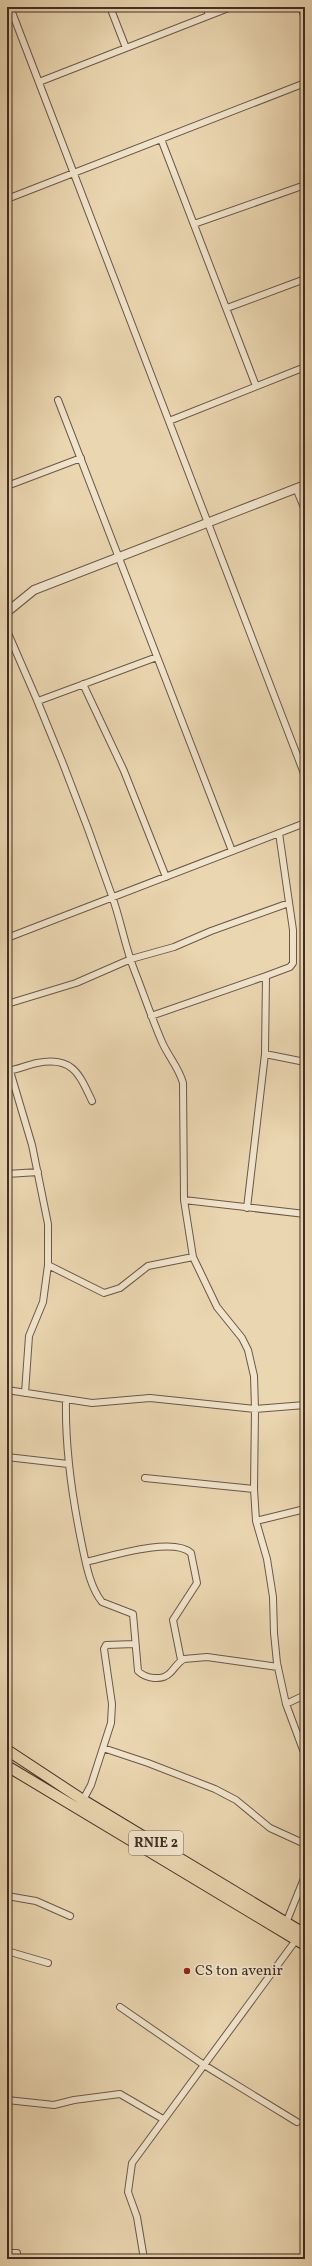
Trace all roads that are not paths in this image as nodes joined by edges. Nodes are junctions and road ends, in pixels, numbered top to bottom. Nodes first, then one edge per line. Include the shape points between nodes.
1 (10, 7) edge
2 (110, 7) edge
3 (206, 7) edge
4 (231, 7) edge
5 (301, 7) edge
6 (210, 15) junction
7 (305, 18) edge
8 (126, 48) junction
9 (39, 82) junction
10 (305, 83) edge
11 (161, 139) junction
12 (74, 173) junction
13 (305, 185) edge
14 (7, 199) edge
15 (194, 224) junction
16 (305, 279) edge
17 (227, 308) junction
18 (305, 368) edge
19 (256, 386) junction
20 (58, 400) dead end
21 (169, 421) junction
22 (81, 458) junction
23 (305, 485) edge
24 (7, 486) edge
25 (296, 488) junction
26 (305, 510) edge
27 (208, 523) junction
28 (119, 557) junction
29 (7, 612) edge
30 (7, 631) edge
31 (157, 657) junction
32 (83, 684) junction
33 (38, 701) junction
34 (305, 776) edge
35 (305, 823) edge
36 (279, 833) junction
37 (232, 851) junction
38 (166, 877) junction
39 (113, 898) junction
40 (289, 903) junction
41 (7, 938) edge
42 (131, 959) junction
43 (266, 976) junction
44 (7, 1004) edge
45 (151, 1016) junction
46 (265, 1054) junction
47 (305, 1062) edge
48 (8, 1071) edge
49 (92, 1101) dead end
50 (38, 1172) junction
51 (7, 1174) edge
52 (184, 1200) junction
53 (247, 1208) junction
54 (305, 1214) edge
55 (193, 1257) junction
56 (48, 1265) junction
57 (7, 1390) edge
58 (25, 1393) junction
59 (66, 1400) junction
60 (305, 1405) edge
61 (255, 1409) junction
62 (7, 1457) edge
63 (68, 1464) junction
64 (145, 1478) dead end
65 (254, 1489) junction
66 (305, 1509) edge
67 (256, 1521) junction
68 (86, 1562) junction
69 (135, 1644) junction
70 (181, 1660) junction
71 (278, 1667) junction
72 (305, 1695) edge
73 (286, 1704) junction
74 (103, 1748) junction
75 (7, 1750) edge
76 (305, 1755) edge
77 (7, 1766) edge
78 (83, 1800) junction
79 (305, 1844) edge
80 (305, 1876) edge
81 (7, 1896) edge
82 (70, 1916) dead end
83 (286, 1923) junction
84 (305, 1934) edge
85 (296, 1940) junction
86 (305, 1945) edge
87 (7, 1951) edge
88 (48, 1963) dead end
89 (120, 2007) dead end
90 (204, 2065) junction
91 (7, 2100) edge
92 (163, 2120) junction
93 (296, 2122) dead end
94 (17, 2252) dead end
95 (7, 2253) edge
96 (144, 2259) edge

1 - 9 street
2 - 8 street
3 - 6 street
4 - 6 street
5 - 7 street
6 - 8 street
8 - 9 street
9 - 12 street
10 - 11 street
11 - 12 street
11 - 15 street
12 - 14 street
12 - 21 street
13 - 15 street
15 - 17 street
16 - 17 street
17 - 19 street
18 - 19 street
19 - 21 street
20 - 22 street
21 - 27 street
22 - 24 street
22 - 28 street
23 - 25 street
25 - 26 street
25 - 27 street
27 - 28 street
27 - 34 street
28 - 29 street via 34,590
28 - 31 street
30 - 33 street
31 - 32 street
31 - 37 street
32 - 33 street
32 - 38 street via 124,771
33 - 39 street
35 - 36 street
36 - 37 street
36 - 40 street
37 - 38 street
38 - 39 street
39 - 41 street
39 - 42 street
40 - 42 street via 174,947
40 - 43 street via 293,930 293,963
42 - 44 street via 76,983
42 - 45 street
43 - 45 street
43 - 46 street
45 - 52 street via 183,1083
46 - 47 street
46 - 53 street
48 - 49 street via 37,1063 61,1061 81,1077
48 - 50 street
50 - 51 street
50 - 56 street via 48,1224
52 - 53 street
52 - 55 street
53 - 54 street
55 - 56 street via 148,1266 120,1288 104,1293
55 - 61 street via 217,1307 242,1338 248,1350 254,1376
56 - 58 street via 43,1302 29,1336
57 - 58 street
58 - 59 street
59 - 61 street via 92,1403 150,1398
59 - 63 street
60 - 61 street
61 - 65 street
62 - 63 street
63 - 68 street
64 - 65 street
65 - 67 street
66 - 67 street
67 - 71 street via 267,1558 274,1597 274,1633
68 - 69 street via 102,1602 132,1614
68 - 70 street via 151,1548 180,1547 191,1553 197,1583 173,1620
69 - 70 street via 138,1671 149,1678 166,1675
69 - 74 street via 106,1646 104,1649 112,1704 111,1723
70 - 71 street via 207,1657
71 - 73 street
72 - 73 street
73 - 76 street
74 - 78 street via 91,1785
74 - 79 street via 215,1790 236,1800 270,1828
75 - 78 highway, RNIE 2 / RNIE 2
77 - 85 highway, RNIE 2 / RNIE 2
78 - 83 highway, RNIE 2 / RNIE 2
80 - 83 street
81 - 82 street via 36,1901
83 - 84 highway, RNIE 2 / RNIE 2
85 - 86 highway, RNIE 2 / RNIE 2
85 - 90 street
87 - 88 street
89 - 90 street
90 - 92 street
90 - 93 street
91 - 92 street via 54,2105 120,2094
92 - 96 street via 132,2163 129,2177 128,2192 137,2217
94 - 95 street

